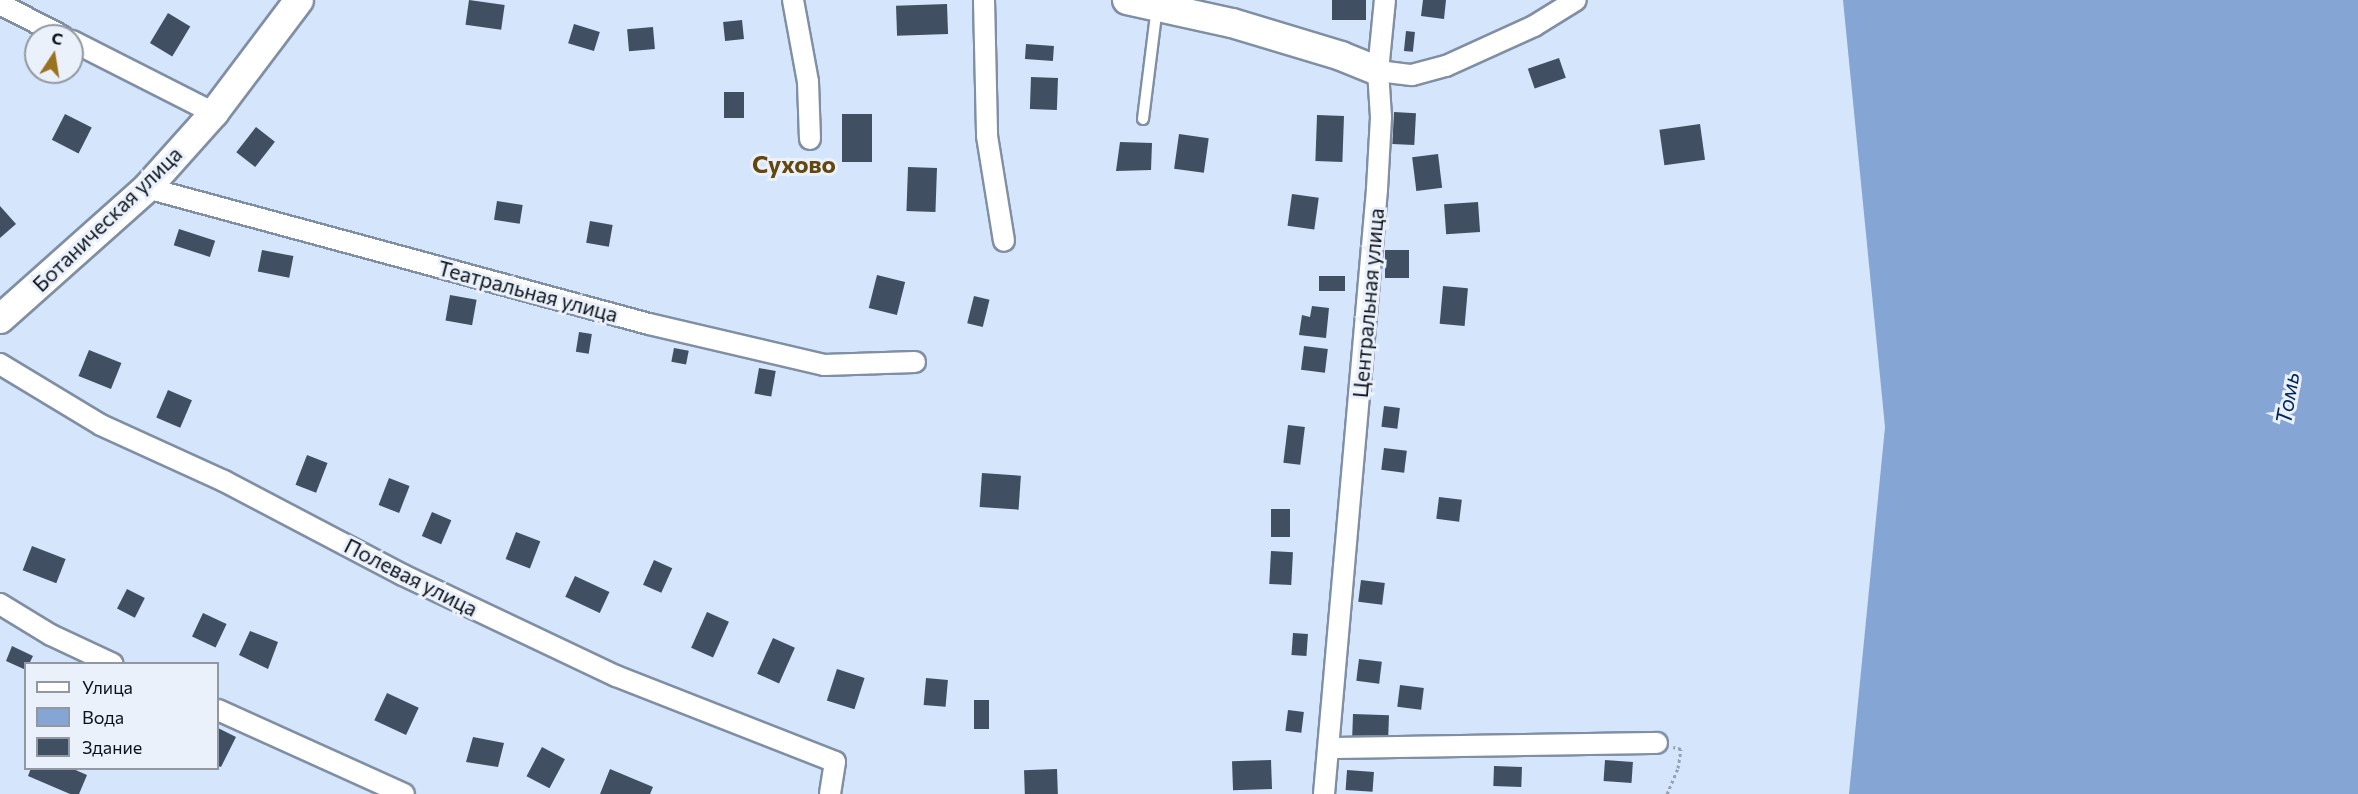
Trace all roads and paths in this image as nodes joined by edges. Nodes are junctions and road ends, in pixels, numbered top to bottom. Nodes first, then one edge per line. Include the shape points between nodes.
1 (298, 0) edge
2 (793, 0) edge
3 (984, 0) edge
4 (1127, 0) edge
5 (1385, 0) edge
6 (1576, 0) edge
7 (0, 4) edge
8 (1157, 6) junction
9 (39, 24) edge
10 (84, 47) edge
11 (1378, 71) junction
12 (214, 113) junction
13 (1143, 119) dead end
14 (810, 139) dead end
15 (147, 188) junction
16 (1004, 241) dead end
17 (0, 319) edge
18 (915, 362) dead end
19 (0, 364) edge
20 (0, 604) edge
21 (111, 662) edge
22 (219, 710) edge
23 (1657, 743) joint
24 (1329, 748) junction
25 (404, 794) edge
26 (830, 794) edge
27 (1324, 794) edge
28 (1667, 794) edge

1 - 12 street, Ботаническая улица
2 - 14 street via 808,82
3 - 16 street via 987,136
4 - 8 street
5 - 11 street, Центральная улица
6 - 11 street via 1534,26 1446,66 1412,75
7 - 9 street
8 - 11 street via 1341,56
8 - 13 lane
10 - 12 street
11 - 24 street, Центральная улица via 1377,189
12 - 15 street, Ботаническая улица
15 - 17 street, Ботаническая улица
15 - 18 street, Театральная улица via 649,324 824,365
19 - 26 street, Полевая улица via 101,425 224,481 403,575 584,661 835,762
20 - 21 street via 51,635
22 - 25 street
23 - 24 street
23 - 28 path via 1681,749
24 - 27 street, Центральная улица

